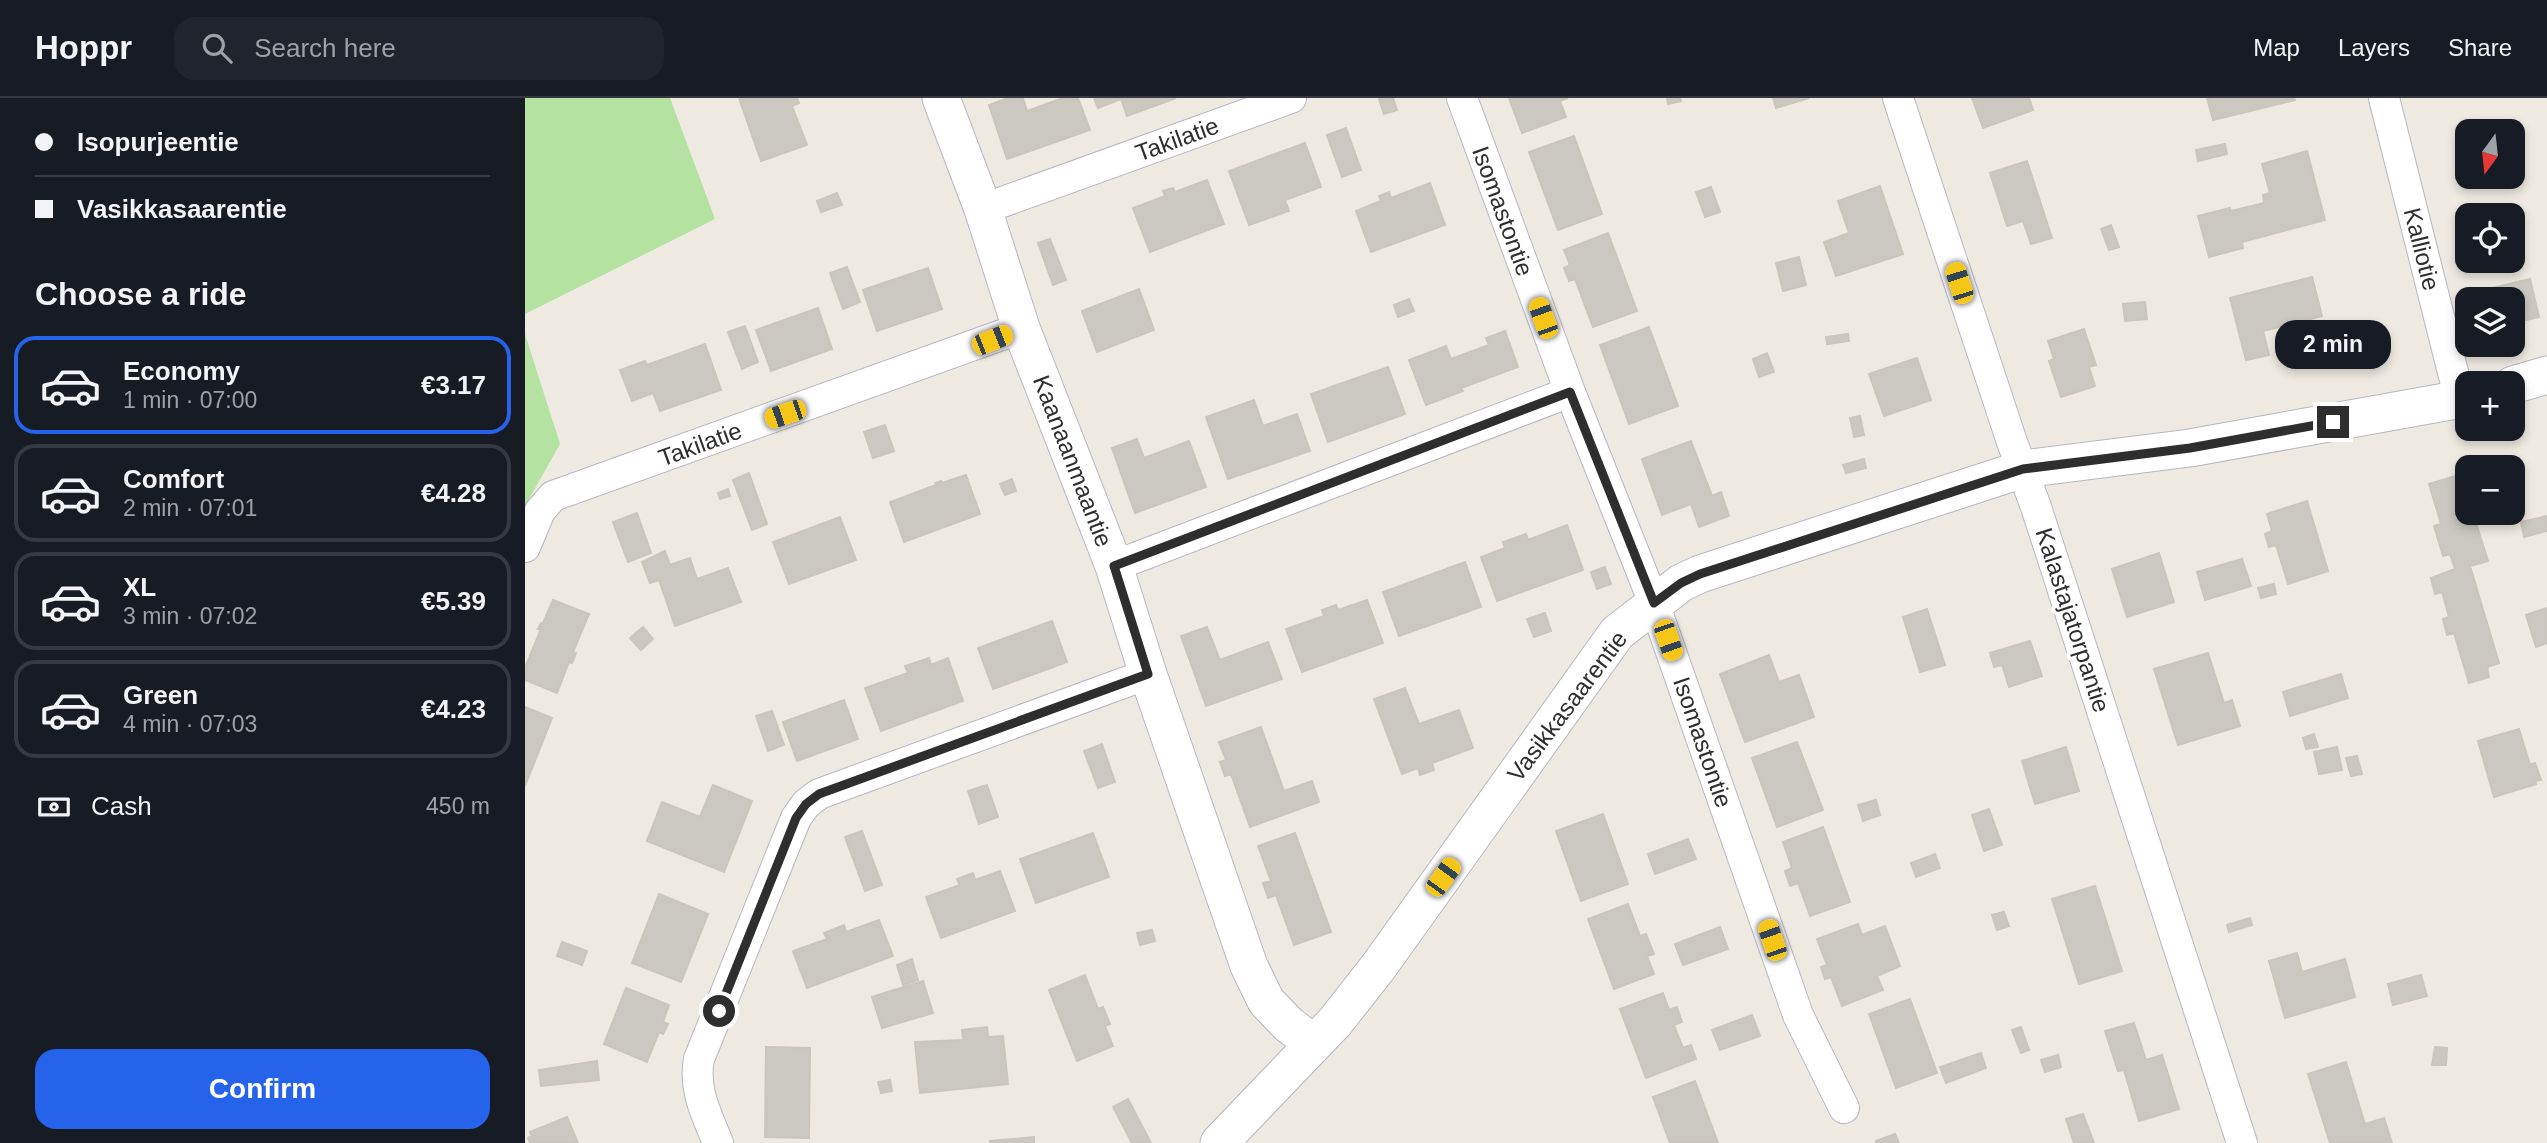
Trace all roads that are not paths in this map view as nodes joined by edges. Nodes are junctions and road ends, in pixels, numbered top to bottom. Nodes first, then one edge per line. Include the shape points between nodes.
1 (941, 98) edge
2 (1291, 98) edge
3 (1462, 98) edge
4 (1898, 98) edge
5 (2384, 98) edge
6 (983, 209) junction
7 (1021, 328) junction
8 (2457, 371) edge
9 (2547, 374) edge
10 (2525, 381) edge
11 (1570, 392) junction
12 (2455, 401) edge
13 (2023, 469) junction
14 (525, 547) edge
15 (1114, 566) junction
16 (1654, 603) junction
17 (1148, 674) junction
18 (1314, 1044) junction
19 (1844, 1108) dead end
20 (718, 1143) edge
21 (1219, 1143) edge
22 (2242, 1143) edge

1 - 6 street, Kaanaanmaantie
2 - 6 street, Takilatie
3 - 11 street, Isomastontie
4 - 13 street, Kalastajatorpantie
5 - 8 street, Kalliotie
6 - 7 street, Kaanaanmaantie
7 - 14 street, Takilatie via 553,496 540,510
7 - 15 street, Kaanaanmaantie
9 - 10 street
11 - 15 street
11 - 16 street, Isomastontie
12 - 13 street, Vasikkasaarentie via 2190,448
13 - 16 street, Vasikkasaarentie via 1700,574
13 - 22 street, Kalastajatorpantie
15 - 17 street, Kaanaanmaantie
16 - 18 street, Vasikkasaarentie via 1617,633 1379,966
16 - 19 street, Isomastontie via 1798,1015
17 - 18 street, Kaanaanmaantie via 1249,966 1266,1001
17 - 20 street via 819,794 806,804 796,818 699,1059 699,1094
18 - 21 street, Vasikkasaarentie

